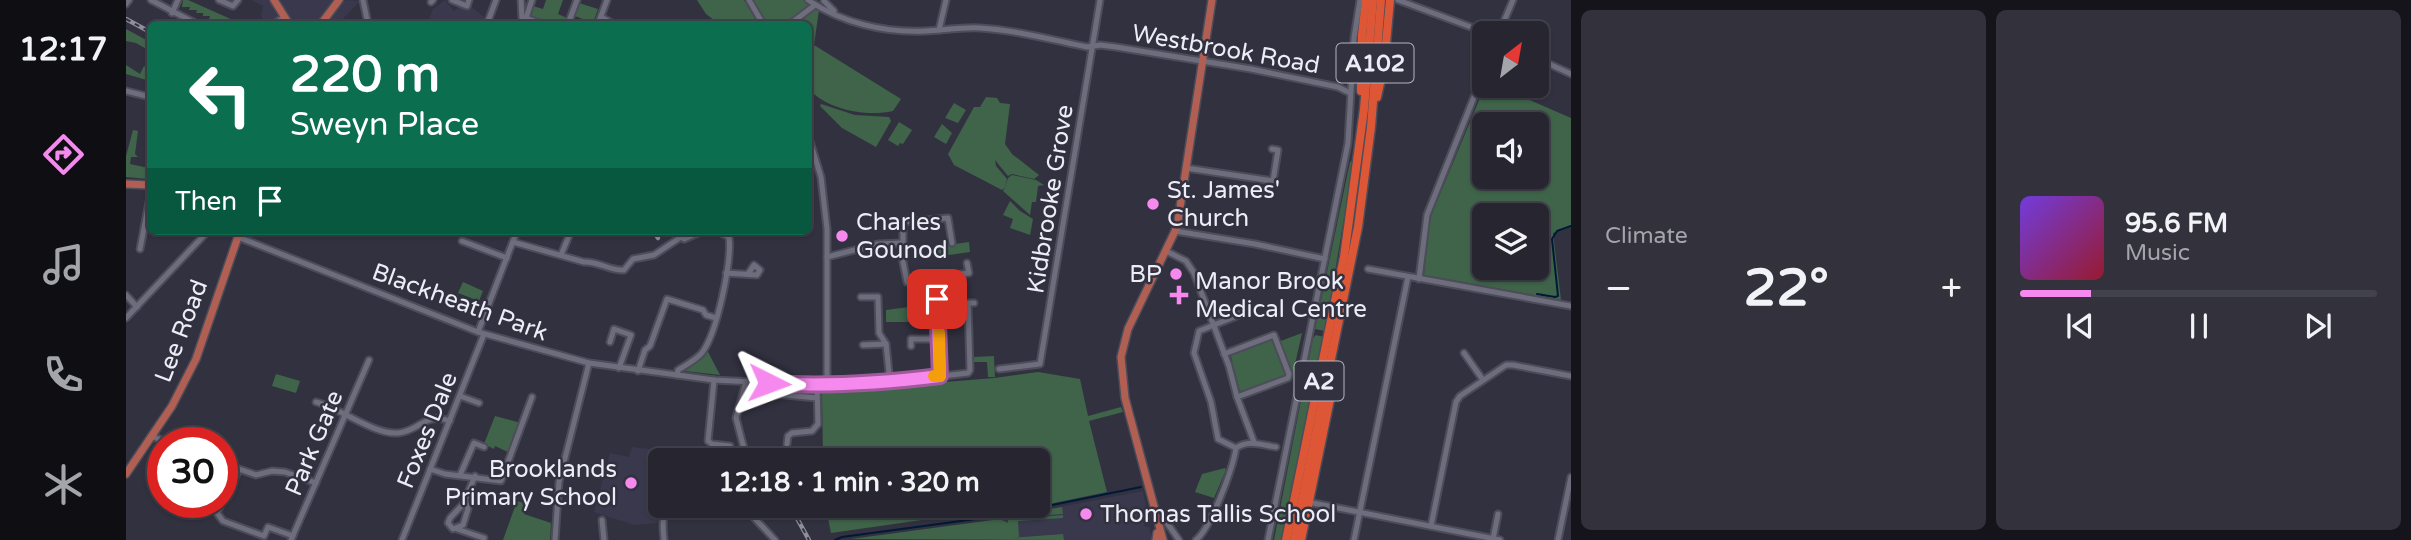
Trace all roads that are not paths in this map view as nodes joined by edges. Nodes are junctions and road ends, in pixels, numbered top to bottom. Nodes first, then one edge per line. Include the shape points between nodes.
1 (151, 0) edge
2 (178, 0) edge
3 (219, 0) edge
4 (238, 0) edge
5 (274, 0) edge
6 (339, 0) edge
7 (363, 0) edge
8 (452, 0) edge
9 (496, 0) edge
10 (521, 0) edge
11 (532, 0) edge
12 (577, 0) edge
13 (607, 0) edge
14 (749, 0) edge
15 (946, 0) edge
16 (1100, 0) edge
17 (1212, 0) edge
18 (1360, 0) edge
19 (1366, 0) edge
20 (1373, 0) edge
21 (1381, 0) edge
22 (1390, 0) edge
23 (1398, 0) edge
24 (1513, 0) edge
25 (816, 2) edge
26 (468, 3) edge
27 (172, 13) junction
28 (284, 17) junction
29 (601, 17) junction
30 (524, 19) junction
31 (190, 21) edge
32 (278, 21) edge
33 (287, 21) edge
34 (323, 21) edge
35 (367, 21) edge
36 (488, 21) edge
37 (521, 21) edge
38 (531, 21) edge
39 (569, 21) edge
40 (599, 21) edge
41 (608, 21) edge
42 (761, 21) edge
43 (794, 21) edge
44 (1504, 21) edge
45 (1472, 27) edge
46 (939, 30) junction
47 (1093, 46) junction
48 (1203, 61) junction
49 (1549, 64) edge
50 (1571, 74) edge
51 (126, 91) edge
52 (1350, 93) junction
53 (147, 96) edge
54 (1474, 98) edge
55 (1361, 125) junction
56 (1371, 127) junction
57 (812, 148) edge
58 (1272, 149) dead end
59 (1186, 169) junction
60 (126, 184) edge
61 (147, 186) edge
62 (147, 223) edge
63 (1175, 231) junction
64 (204, 235) edge
65 (239, 235) edge
66 (241, 235) edge
67 (516, 235) edge
68 (569, 235) edge
69 (696, 235) edge
70 (731, 235) edge
71 (681, 237) joint
72 (462, 241) dead end
73 (513, 242) junction
74 (903, 243) junction
75 (952, 243) dead end
76 (140, 249) dead end
77 (1166, 251) junction
78 (561, 256) junction
79 (827, 257) junction
80 (507, 258) junction
81 (1325, 259) junction
82 (967, 263) dead end
83 (1368, 269) dead end
84 (726, 273) junction
85 (748, 274) dead end
86 (1408, 277) junction
87 (1419, 279) junction
88 (126, 295) edge
89 (862, 297) dead end
90 (927, 298) dead end
91 (974, 303) dead end
92 (1571, 306) edge
93 (137, 307) junction
94 (1254, 309) dead end
95 (126, 318) edge
96 (716, 318) junction
97 (1213, 325) junction
98 (1338, 330) junction
99 (481, 333) junction
100 (939, 339) junction
101 (610, 342) dead end
102 (886, 344) junction
103 (863, 345) dead end
104 (911, 346) dead end
105 (705, 348) junction
106 (715, 351) dead end
107 (1464, 353) dead end
108 (1224, 354) junction
109 (369, 360) dead end
110 (589, 363) junction
111 (619, 369) junction
112 (999, 369) dead end
113 (638, 371) junction
114 (677, 375) junction
115 (940, 376) junction
116 (1571, 376) edge
117 (714, 380) junction
118 (1483, 380) junction
119 (746, 382) junction
120 (890, 382) junction
121 (817, 385) junction
122 (827, 385) junction
123 (754, 393) dead end
124 (460, 396) junction
125 (532, 397) dead end
126 (1237, 397) junction
127 (817, 398) junction
128 (316, 402) dead end
129 (479, 403) dead end
130 (345, 414) junction
131 (450, 421) junction
132 (1247, 426) junction
133 (157, 427) edge
134 (147, 442) edge
135 (1254, 442) junction
136 (787, 444) dead end
137 (1242, 444) junction
138 (484, 447) dead end
139 (1276, 447) dead end
140 (730, 448) edge
141 (743, 448) edge
142 (1236, 448) junction
143 (430, 469) junction
144 (239, 470) edge
145 (126, 474) edge
146 (460, 475) junction
147 (475, 476) junction
148 (1571, 477) edge
149 (316, 482) junction
150 (1569, 497) edge
151 (465, 502) junction
152 (1313, 503) dead end
153 (1360, 512) junction
154 (1498, 514) dead end
155 (221, 518) edge
156 (664, 518) edge
157 (754, 518) edge
158 (603, 520) dead end
159 (1157, 522) junction
160 (1430, 526) junction
161 (457, 529) junction
162 (292, 538) edge
163 (484, 538) dead end
164 (1493, 538) edge
165 (1160, 539) edge
166 (402, 540) edge
167 (555, 540) edge
168 (604, 540) edge
169 (664, 540) edge
170 (775, 540) edge
171 (1178, 540) edge
172 (1196, 540) edge
173 (1268, 540) edge
174 (1286, 540) edge
175 (1294, 540) edge
176 (1301, 540) edge
177 (1354, 540) edge
178 (1500, 540) edge
179 (1558, 540) edge

1 - 27 street
2 - 27 street
3 - 4 street via 233,6
5 - 28 main road
6 - 34 main road
7 - 35 street
8 - 26 street
9 - 36 street
10 - 30 street
11 - 30 street
12 - 39 street
13 - 29 street
14 - 42 street
15 - 46 street
16 - 47 street, Kidbrooke Grove
17 - 48 main road
18 - 52 street
19 - 55 highway, A2
20 - 55 highway, A102
21 - 56 highway, A102
22 - 56 highway, A2 via 1384,65
23 - 45 street
24 - 44 street
25 - 43 street
25 - 46 street, Westbrook Road via 879,29
27 - 31 street
28 - 32 street
28 - 33 main road
29 - 40 street
29 - 41 street
30 - 37 street
30 - 38 street
46 - 47 street, Westbrook Road via 1006,31
47 - 48 street, Westbrook Road
47 - 112 street, Kidbrooke Grove via 1040,364
48 - 52 street, Westbrook Road
48 - 59 main road
49 - 50 street
51 - 53 street
52 - 81 street via 1348,143
54 - 87 street via 1427,215
55 - 174 highway, A2 via 1344,257
56 - 98 highway, A2
57 - 79 street via 821,177
58 - 59 street via 1278,149 1273,181
59 - 63 main road
60 - 61 main road
62 - 76 street
63 - 77 main road
63 - 81 street
64 - 93 street
65 - 133 main road, Lee Road via 196,359
66 - 99 street, Blackheath Park
67 - 73 street, Foxes Dale
68 - 78 street
69 - 71 street
70 - 84 street
71 - 78 street via 654,255 633,259 619,271
72 - 80 street
73 - 78 street
73 - 80 street, Foxes Dale
74 - 75 street via 903,222 948,218
74 - 79 street via 878,244
74 - 82 street via 907,282 969,273
77 - 97 street via 1191,267
77 - 159 main road via 1128,329 1120,367
79 - 122 street
80 - 99 street, Foxes Dale
81 - 173 street
83 - 86 street
84 - 85 street
84 - 96 street
86 - 87 street
86 - 153 street
87 - 92 street
88 - 93 street
89 - 102 street via 878,297 879,333
90 - 100 street via 927,290 937,288
91 - 115 street, Blackheath Park via 968,303 970,370
93 - 95 street
94 - 97 street
96 - 105 street
96 - 113 street via 667,299
97 - 108 street
97 - 142 street via 1197,333 1194,353 1217,435
98 - 175 highway, A2
98 - 176 highway via 1333,385
99 - 110 street, Blackheath Park
99 - 124 street, Foxes Dale
100 - 104 street via 911,339
100 - 115 street
101 - 111 street via 614,330 631,335
102 - 103 street
102 - 120 street
105 - 106 street
105 - 114 street
107 - 118 street
108 - 126 street
108 - 126 street via 1273,335 1289,374
109 - 130 street, Park Gate
110 - 111 street, Blackheath Park
110 - 167 street via 559,482
111 - 113 street, Blackheath Park
113 - 114 street, Blackheath Park
114 - 117 street, Blackheath Park
115 - 120 street, Blackheath Park
116 - 118 street via 1513,365
117 - 119 street, Blackheath Park
117 - 140 street via 708,441
118 - 160 street via 1456,402
119 - 121 street, Blackheath Park
119 - 141 street via 736,418
120 - 122 street, Blackheath Park
121 - 122 street, Blackheath Park
121 - 127 street
123 - 127 street
124 - 129 street
124 - 131 street, Foxes Dale
125 - 147 street via 501,481
126 - 132 street
127 - 136 street via 816,428 792,433
128 - 130 street
130 - 131 street via 399,433 430,418
130 - 149 street, Park Gate
131 - 143 street, Foxes Dale
132 - 135 street
132 - 137 street
134 - 145 main road, Lee Road
135 - 137 street
135 - 139 street
137 - 142 street
138 - 146 street via 474,443
142 - 172 street via 1206,529
143 - 146 street
143 - 166 street, Foxes Dale
144 - 149 street via 256,475 285,472
146 - 147 street
147 - 151 street
148 - 150 street
149 - 162 street, Park Gate
150 - 179 street
151 - 161 street via 466,517
151 - 161 street via 450,518 450,527
152 - 153 street
153 - 160 street
153 - 177 street
154 - 164 street
155 - 162 street via 264,536 268,527
156 - 169 street
157 - 170 street
158 - 168 street
159 - 165 main road
159 - 171 street via 1165,520
160 - 164 street
161 - 163 street
164 - 178 street

